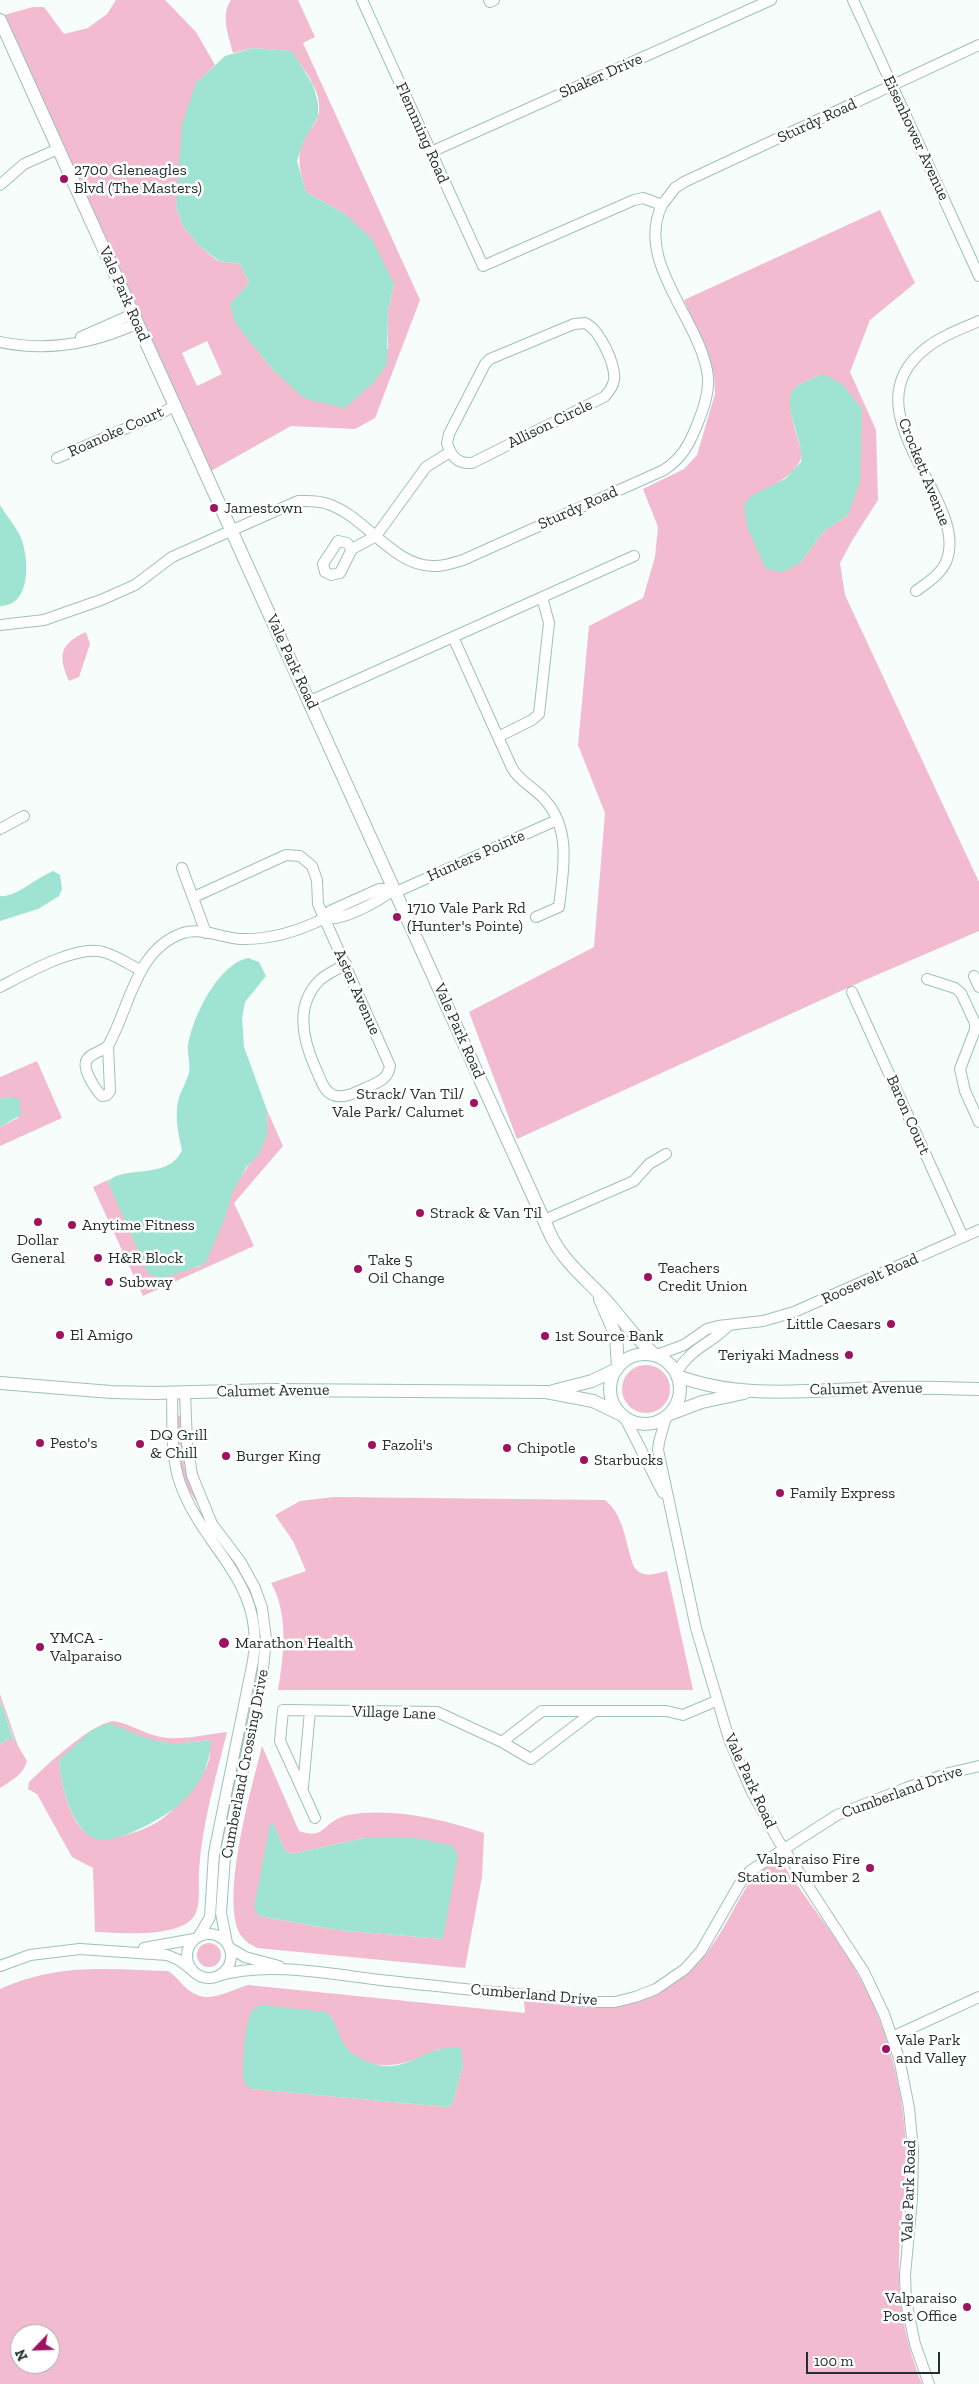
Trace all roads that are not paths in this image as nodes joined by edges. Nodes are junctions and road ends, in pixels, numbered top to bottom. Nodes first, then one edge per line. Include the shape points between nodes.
1 (362, 0) edge
2 (771, 0) edge
3 (853, 0) edge
4 (0, 20) edge
5 (979, 45) edge
6 (892, 86) junction
7 (58, 148) junction
8 (431, 152) junction
9 (0, 185) edge
10 (662, 205) junction
11 (979, 276) edge
12 (136, 319) junction
13 (979, 321) edge
14 (0, 342) edge
15 (175, 405) junction
16 (450, 452) junction
17 (57, 458) dead end
18 (231, 531) junction
19 (376, 536) junction
20 (352, 549) dead end
21 (634, 556) dead end
22 (916, 591) dead end
23 (542, 597) junction
24 (0, 625) edge
25 (453, 637) junction
26 (310, 700) junction
27 (498, 737) junction
28 (24, 816) dead end
29 (556, 820) junction
30 (0, 829) edge
31 (182, 868) dead end
32 (395, 890) junction
33 (194, 897) junction
34 (536, 917) dead end
35 (324, 918) junction
36 (206, 933) junction
37 (346, 964) junction
38 (141, 970) junction
39 (974, 976) dead end
40 (927, 979) dead end
41 (0, 987) edge
42 (979, 987) edge
43 (852, 992) dead end
44 (108, 1046) dead end
45 (979, 1122) edge
46 (666, 1154) dead end
47 (544, 1220) junction
48 (979, 1230) edge
49 (963, 1237) junction
50 (598, 1294) junction
51 (728, 1326) junction
52 (655, 1355) junction
53 (618, 1368) junction
54 (677, 1374) junction
55 (0, 1383) edge
56 (979, 1389) edge
57 (754, 1391) junction
58 (546, 1392) junction
59 (172, 1393) junction
60 (186, 1393) junction
61 (668, 1416) junction
62 (624, 1417) junction
63 (669, 1508) junction
64 (716, 1701) junction
65 (310, 1711) junction
66 (593, 1712) junction
67 (502, 1742) junction
68 (979, 1766) edge
69 (303, 1789) junction
70 (314, 1818) dead end
71 (784, 1848) junction
72 (197, 1938) junction
73 (228, 1946) junction
74 (126, 1951) junction
75 (0, 1966) edge
76 (192, 1970) junction
77 (304, 1972) junction
78 (218, 1976) junction
79 (979, 1997) edge
80 (892, 2037) junction
81 (929, 2384) edge

1 - 8 street, Flemming Road
2 - 8 street, Shaker Drive
3 - 6 street, Eisenhower Avenue
4 - 7 main road, Vale Park Road
5 - 6 street, Sturdy Road
6 - 10 street, Sturdy Road via 684,182
6 - 11 street, Eisenhower Avenue
7 - 9 street via 24,164
7 - 12 main road, Vale Park Road
8 - 10 street, Flemming Road via 483,266 634,200 643,198
10 - 19 street, Sturdy Road via 655,225 656,249 701,353 708,378 705,405 684,454 664,470 448,565 418,564
12 - 14 street via 67,344 39,347
12 - 15 main road, Vale Park Road
13 - 22 street, Crockett Avenue via 945,336 924,350 908,369 901,388 899,406 903,430 944,519 949,537 947,558 942,569
15 - 17 street, Roanoke Court
15 - 18 main road, Vale Park Road
16 - 16 street, Allison Circle via 446,444 449,434 490,359 574,324 584,323 594,329 614,373 612,386 604,397 472,463 464,464
16 - 19 street via 420,473
18 - 19 street, Sturdy Road via 284,506 312,500 340,508
18 - 24 street, Sturdy Road via 172,557 135,585 68,614
18 - 26 main road, Vale Park Road
19 - 20 street
21 - 23 street
23 - 25 street
23 - 27 street via 549,623 539,714
25 - 26 street
25 - 27 street
26 - 32 main road, Vale Park Road
27 - 29 street via 515,773 546,800
28 - 30 street
29 - 32 street, Hunters Pointe
29 - 34 street via 565,849 559,907
31 - 33 street
32 - 35 street, Hunters Pointe via 379,889 330,911
32 - 47 main road, Vale Park Road
33 - 35 street, Aster Avenue via 286,855 296,855 309,862 314,870
33 - 36 street
35 - 36 street, Hunters Pointe via 286,933 259,938 238,939
35 - 37 street, Aster Avenue
36 - 38 street, Hunters Pointe via 184,933 167,942
37 - 37 street, Aster Avenue via 320,980 310,995 303,1021 303,1034 310,1056 326,1091 335,1096 345,1096 383,1080 390,1066
38 - 41 street via 101,951 82,952
38 - 44 street, Hunters Pointe
39 - 42 street
40 - 45 street via 961,993 975,1023 960,1069 965,1091
43 - 49 street, Baron Court
46 - 47 street via 649,1164 634,1181
47 - 50 main road, Vale Park Road via 567,1262
48 - 49 street, Roosevelt Road
49 - 51 street, Roosevelt Road via 794,1312
50 - 52 main road, Vale Park Road via 633,1336
50 - 53 main road, Vale Park Road via 616,1336
51 - 52 street, Roosevelt Road via 707,1329 684,1345
51 - 54 street, Roosevelt Road via 693,1351
52 - 53 main road via 634,1356
52 - 54 main road via 668,1362
53 - 58 main road, Calumet Avenue via 592,1381
53 - 62 main road via 611,1383 611,1392 615,1406
54 - 57 main road, Calumet Avenue via 702,1385
54 - 61 main road via 679,1394
55 - 59 main road, Calumet Avenue via 111,1392
56 - 57 main road, Calumet Avenue
57 - 61 main road, Calumet Avenue via 702,1402
58 - 60 main road, Calumet Avenue via 273,1390
58 - 62 main road, Calumet Avenue via 593,1401
59 - 60 main road, Calumet Avenue
59 - 72 street, Cumberland Crossing Drive via 173,1447 180,1483 197,1518 242,1586 255,1640 254,1662 214,1853 210,1917
60 - 73 street, Cumberland Crossing Drive via 187,1443 192,1475 212,1524 240,1561 255,1588 262,1608 266,1639 264,1671 225,1856 221,1913
61 - 62 main road via 645,1424
61 - 63 street, Vale Park Road via 658,1450
62 - 63 street, Vale Park Road
63 - 64 street, Vale Park Road
64 - 66 street via 683,1715 666,1711
64 - 71 street, Vale Park Road via 741,1767
65 - 67 street, Village Lane via 437,1712
65 - 69 street, Village Lane
65 - 69 street, Village Lane via 283,1710 281,1726 280,1741
66 - 67 street via 542,1711
66 - 67 street, Village Lane via 531,1759
68 - 71 street, Cumberland Drive via 949,1773 837,1815
69 - 70 street, Village Lane
71 - 77 street, Cumberland Drive via 757,1865 744,1878 701,1951 684,1969 656,1988 635,1997 595,2002
71 - 80 street, Vale Park Road via 857,1958 877,1996
72 - 73 street via 212,1934
72 - 74 street via 173,1945
72 - 76 street via 186,1955
73 - 77 street, Cumberland Drive via 245,1957
73 - 78 street via 231,1961
74 - 75 street via 80,1949 30,1955
74 - 76 street via 167,1954
76 - 78 street via 204,1978
77 - 78 street, Cumberland Drive via 254,1970
79 - 80 street
80 - 81 street, Vale Park Road via 906,2091 913,2150 906,2301 914,2344

